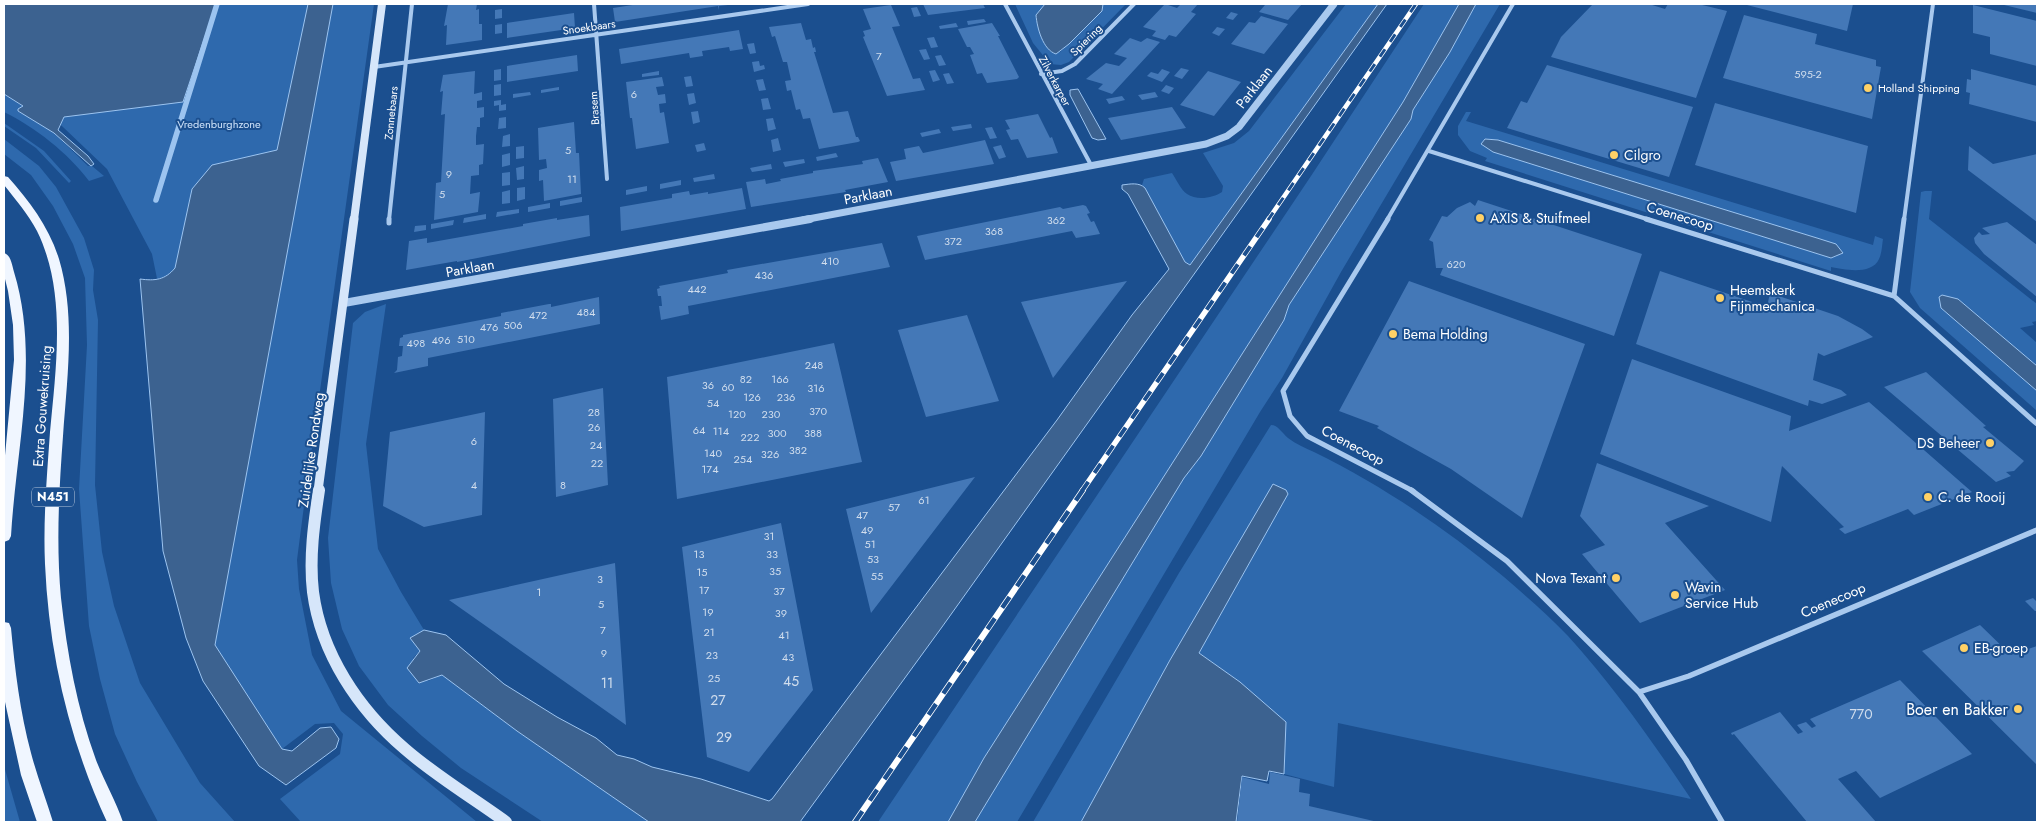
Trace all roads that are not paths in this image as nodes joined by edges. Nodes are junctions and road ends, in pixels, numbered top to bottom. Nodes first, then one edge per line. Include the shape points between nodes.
1 (382, 4) edge
2 (412, 4) edge
3 (594, 4) edge
4 (808, 4) edge
5 (1004, 4) edge
6 (1134, 4) edge
7 (1334, 4) edge
8 (1513, 4) edge
9 (1933, 4) edge
10 (596, 35) junction
11 (406, 62) junction
12 (374, 67) junction
13 (1041, 74) junction
14 (1429, 151) junction
15 (1091, 165) junction
16 (4, 179) edge
17 (608, 179) dead end
18 (389, 224) dead end
19 (4, 257) edge
20 (1894, 296) junction
21 (344, 303) junction
22 (2037, 424) edge
23 (2037, 530) edge
24 (4, 536) edge
25 (4, 628) edge
26 (1639, 692) junction
27 (45, 822) edge
28 (115, 822) edge
29 (506, 822) edge
30 (1722, 822) edge

1 - 12 main road, Zuidelijke Rondweg
2 - 11 street, Zonnebaars
3 - 10 street, Brasem
4 - 10 street, Snoekbaars
5 - 13 street, Zilverkarper
6 - 13 street, Spiering via 1075,64 1062,71
7 - 15 street, Parklaan via 1239,127 1227,136 1206,144
8 - 14 street, Coenecoop
9 - 20 street
10 - 11 street, Snoekbaars
10 - 17 street, Brasem
11 - 12 street, Snoekbaars
11 - 18 street, Zonnebaars
12 - 21 main road, Zuidelijke Rondweg
13 - 15 street, Zilverkarper
14 - 20 street, Coenecoop
14 - 26 street, Coenecoop via 1284,391 1290,416 1307,436 1410,489 1507,561
15 - 21 street, Parklaan
16 - 28 main road, Extra Gouwekruising / N451 via 29,206 40,224 49,244 60,287 63,339 52,526 58,644 82,742
19 - 24 main road, Extra Gouwekruising via 16,296 20,347
20 - 22 street, Coenecoop
21 - 29 main road, Zuidelijke Rondweg via 313,546 313,591 322,631 353,690 392,739 422,764
23 - 26 street, Coenecoop via 1689,676
25 - 27 main road via 17,729
26 - 30 street, Coenecoop via 1686,760

